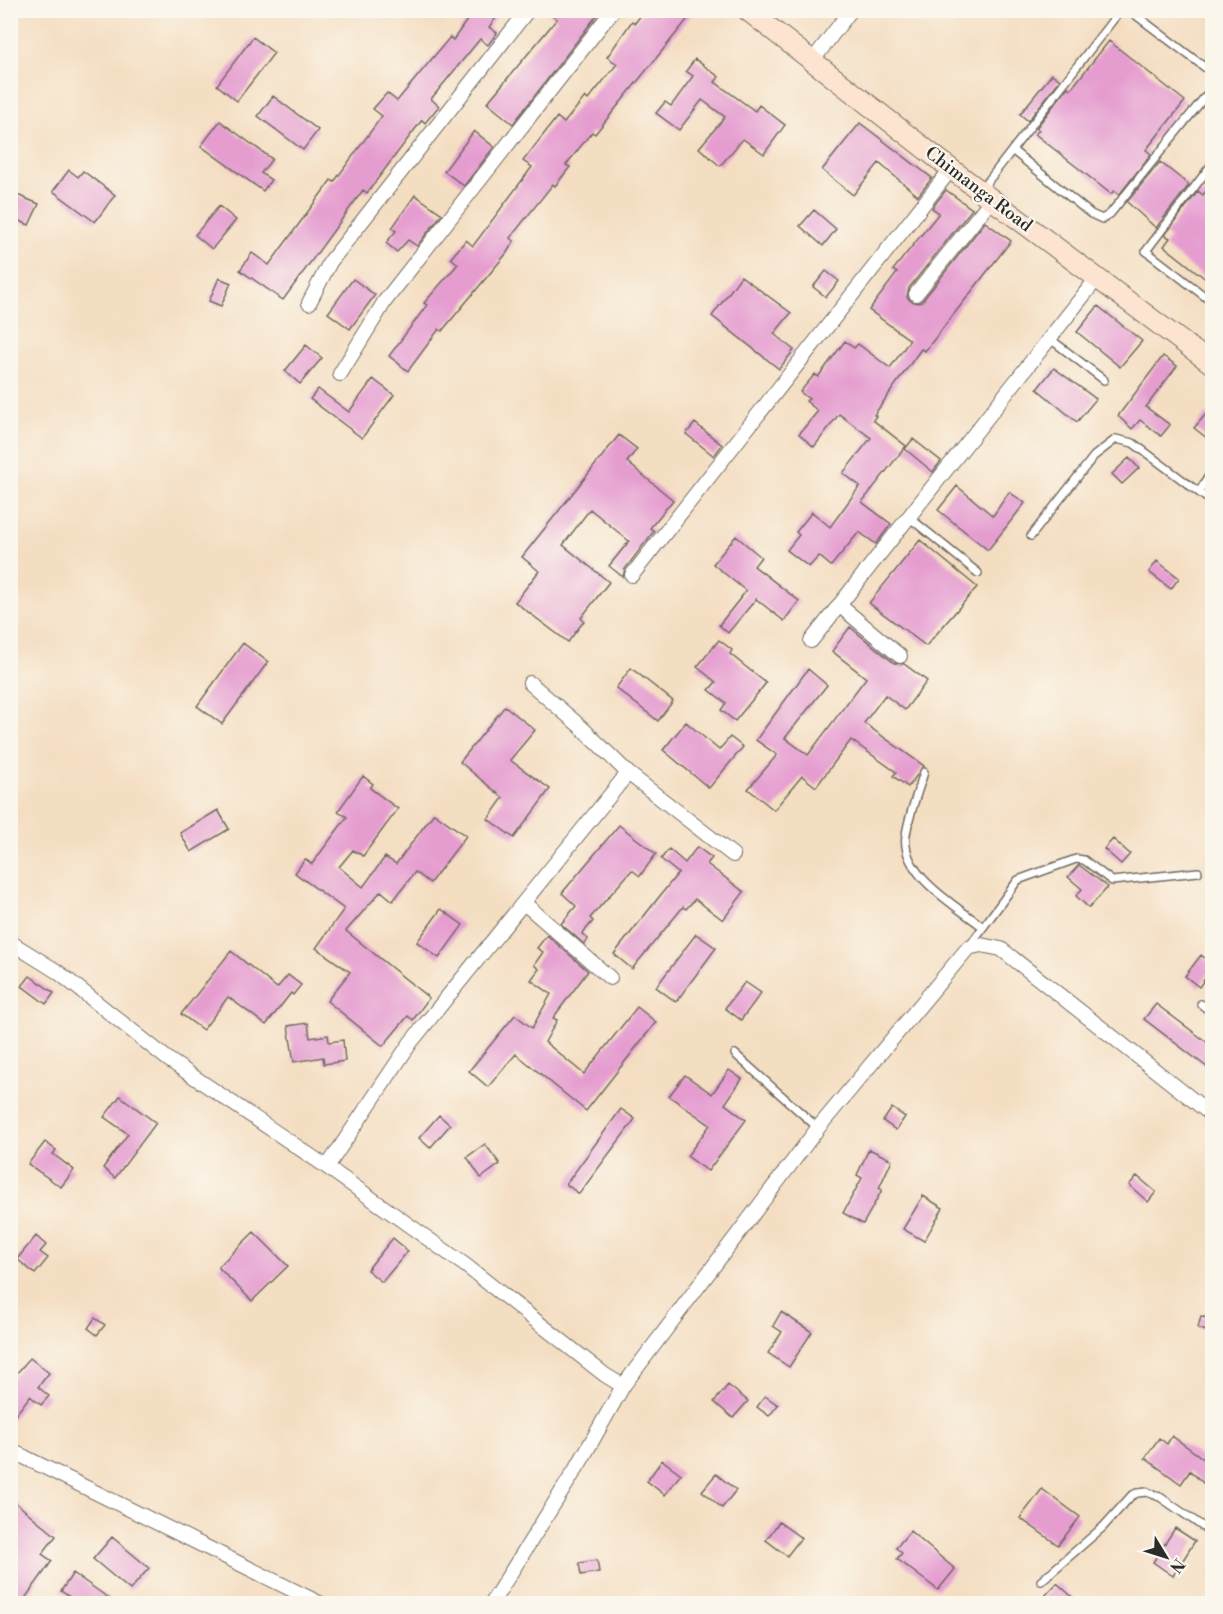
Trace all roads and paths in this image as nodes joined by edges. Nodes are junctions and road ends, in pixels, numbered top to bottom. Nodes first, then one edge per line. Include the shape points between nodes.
1 (528, 10) edge
2 (613, 10) edge
3 (747, 10) edge
4 (851, 10) edge
5 (1127, 10) edge
6 (813, 60) junction
7 (1212, 80) edge
8 (1012, 150) junction
9 (1212, 164) edge
10 (951, 169) junction
11 (987, 195) junction
12 (1098, 277) junction
13 (916, 294) dead end
14 (1212, 302) edge
15 (309, 303) dead end
16 (1049, 338) junction
17 (1211, 360) edge
18 (340, 374) dead end
19 (1104, 380) dead end
20 (1212, 471) edge
21 (1199, 492) junction
22 (1212, 502) edge
23 (910, 518) junction
24 (1031, 536) dead end
25 (978, 573) dead end
26 (632, 575) dead end
27 (839, 605) junction
28 (811, 641) dead end
29 (900, 656) dead end
30 (530, 683) dead end
31 (924, 772) dead end
32 (628, 773) junction
33 (733, 855) dead end
34 (1198, 872) dead end
35 (524, 903) junction
36 (983, 927) junction
37 (10, 942) edge
38 (968, 948) junction
39 (610, 978) dead end
40 (1201, 1004) dead end
41 (1212, 1013) edge
42 (735, 1054) dead end
43 (1212, 1115) edge
44 (818, 1128) junction
45 (327, 1167) junction
46 (623, 1386) junction
47 (10, 1450) edge
48 (1212, 1533) edge
49 (1041, 1581) dead end
50 (321, 1604) edge
51 (492, 1604) edge

1 - 15 street via 330,262
2 - 18 street via 385,301
3 - 6 street, Chimanga Road
4 - 6 street
5 - 7 lane via 1211,72
5 - 8 lane via 1119,12
6 - 10 street, Chimanga Road
7 - 8 lane via 1208,93 1102,219
8 - 11 lane
9 - 14 lane via 1146,251
10 - 11 street, Chimanga Road
10 - 26 street
11 - 12 street, Chimanga Road
11 - 13 street
12 - 16 street
12 - 17 street, Chimanga Road
16 - 19 lane
16 - 23 street
20 - 21 lane
21 - 22 lane
21 - 24 lane via 1132,443 1116,439 1094,456
23 - 25 lane
23 - 27 street
27 - 28 street
27 - 29 street
30 - 32 street
31 - 36 lane via 906,836 912,864 921,876
32 - 33 street
32 - 35 street
34 - 36 lane via 1112,881 1084,860 1076,859 1018,880
35 - 39 street
35 - 45 street via 411,1042
36 - 38 lane
37 - 45 street via 58,972 169,1060
38 - 43 street via 981,945 1001,949
38 - 44 street
40 - 41 lane
42 - 44 lane
44 - 46 street
45 - 46 street via 465,1265
46 - 51 street
47 - 50 street
48 - 49 lane via 1160,1497 1137,1493

